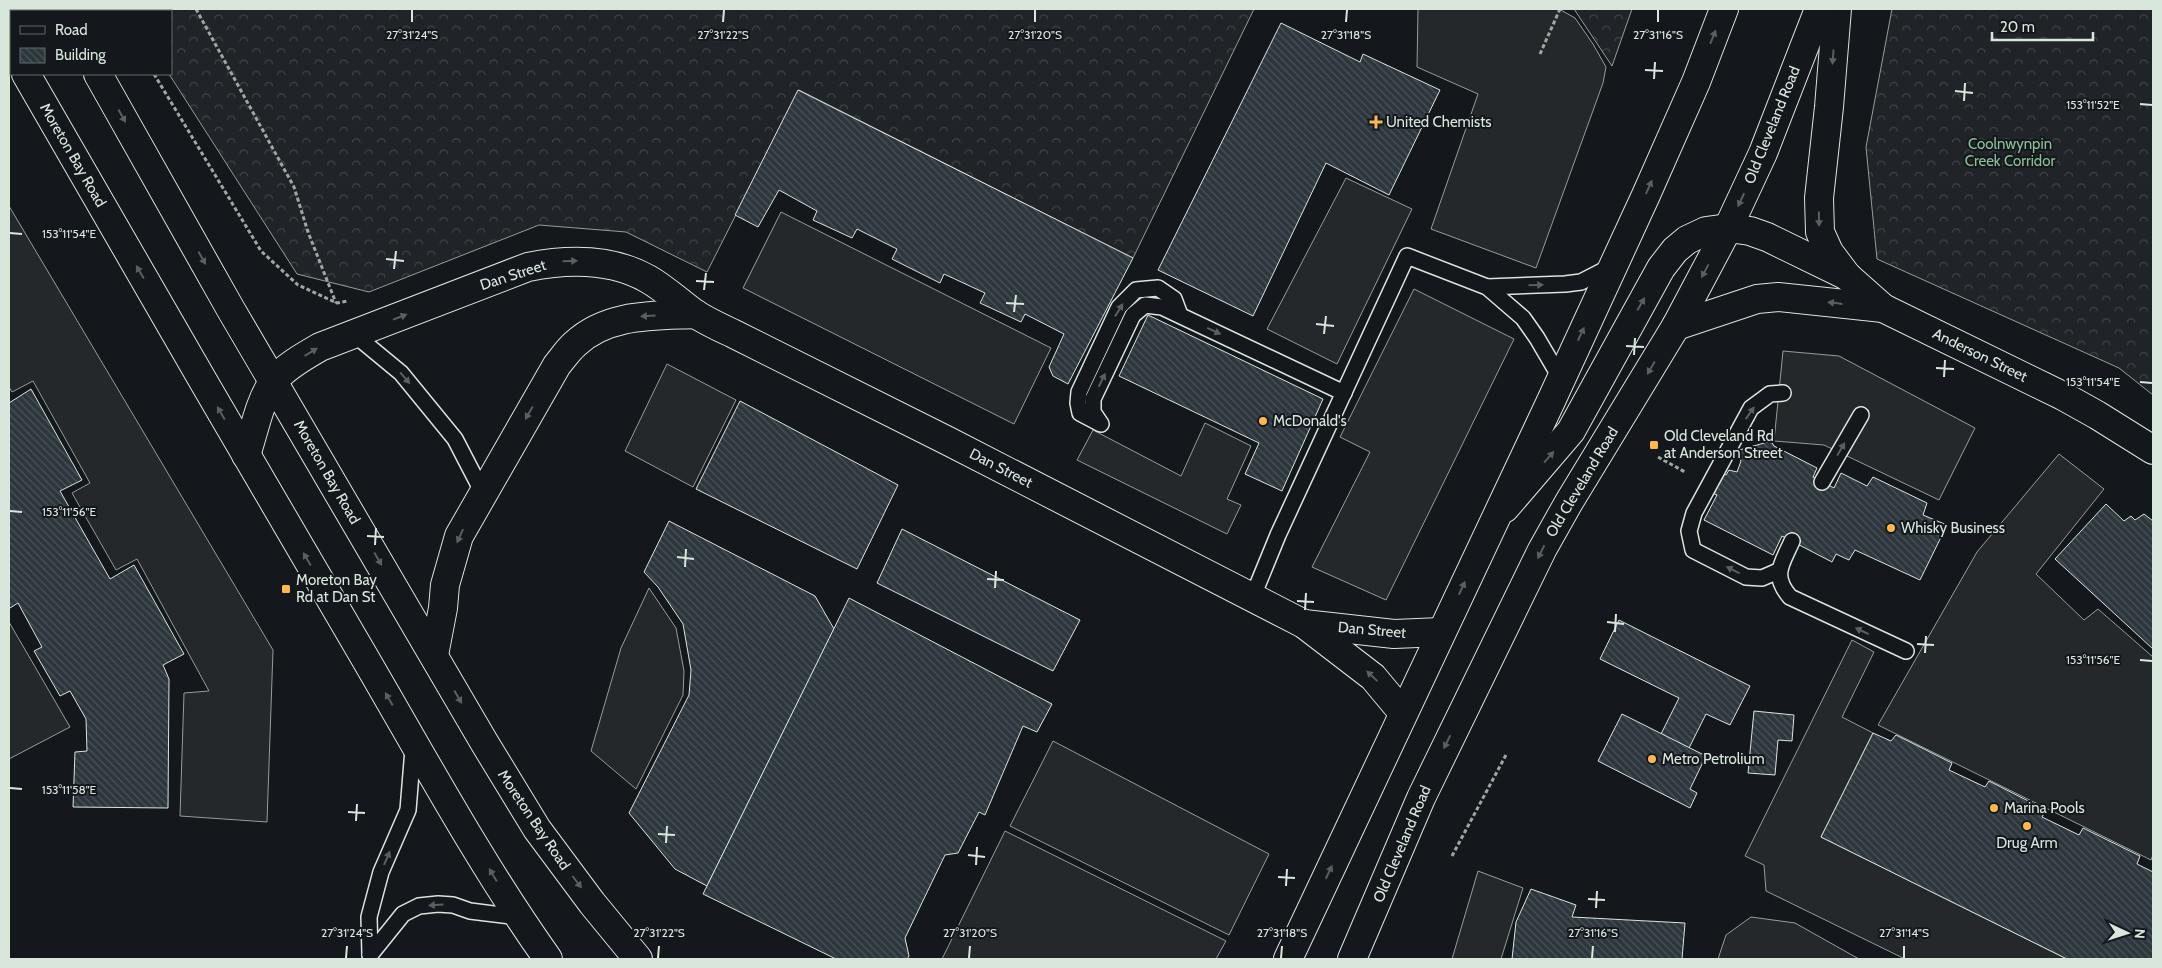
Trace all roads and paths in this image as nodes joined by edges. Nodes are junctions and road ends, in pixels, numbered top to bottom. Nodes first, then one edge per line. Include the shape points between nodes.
1 (196, 9) edge
2 (1560, 9) edge
3 (1724, 9) edge
4 (1818, 9) edge
5 (1837, 9) edge
6 (1540, 54) dead end
7 (27, 75) edge
8 (99, 75) edge
9 (155, 75) edge
10 (1728, 228) junction
11 (1613, 265) junction
12 (1847, 276) junction
13 (1487, 287) junction
14 (356, 298) dead end
15 (337, 303) junction
16 (1883, 308) junction
17 (696, 314) junction
18 (1676, 326) junction
19 (355, 335) junction
20 (1561, 379) junction
21 (274, 381) junction
22 (1344, 393) junction
23 (1782, 393) dead end
24 (1861, 415) dead end
25 (1101, 424) dead end
26 (2153, 450) edge
27 (246, 455) junction
28 (1658, 457) dead end
29 (1685, 472) dead end
30 (1822, 482) dead end
31 (483, 493) junction
32 (1494, 520) junction
33 (1792, 541) dead end
34 (1778, 571) junction
35 (1253, 596) junction
36 (1304, 624) junction
37 (1441, 632) junction
38 (1906, 651) dead end
39 (434, 655) junction
40 (1403, 713) junction
41 (414, 741) junction
42 (1507, 753) dead end
43 (1452, 856) dead end
44 (518, 917) junction
45 (1366, 946) edge
46 (548, 959) edge
47 (638, 959) edge
48 (1288, 959) edge
49 (1352, 959) edge

1 - 15 path via 294,187 308,232
2 - 6 path
11 -> 3 main road via 1696,82
4 -> 10 main road, Old Cleveland Road via 1764,152
5 -> 12 main road via 1819,198 1820,232 1829,252
27 -> 7 main road, Moreton Bay Road
8 -> 21 main road, Moreton Bay Road
9 - 15 path via 261,251 298,286
10 - 12 main road via 1766,237
10 -> 18 main road, Old Cleveland Road
32 -> 10 main road via 1571,431 1661,268 1675,250 1687,240 1706,232
13 -> 11 lane via 1581,282
20 -> 11 main road
12 - 16 main road
13 - 20 lane via 1523,318
13 - 22 lane via 1407,256
14 - 15 path
16 -> 18 main road via 1778,297 1748,302
16 - 26 main road, Anderson Street via 2063,396
19 -> 17 main road, Dan Street via 528,267 554,262 605,264 627,270 648,279
17 -> 31 main road, Dan Street via 641,316 616,321 575,343 557,365
17 - 35 main road, Dan Street
18 -> 45 main road, Old Cleveland Road via 1542,550 1421,798
21 -> 19 main road, Dan Street via 297,360 320,346
19 -> 31 lane via 401,373 455,439
20 - 32 main road
21 - 27 main road, Dan Street
21 -> 39 main road, Moreton Bay Road
25 -> 22 lane via 1093,412 1093,399 1133,315 1145,305 1162,307
22 - 35 lane
34 -> 23 lane via 1762,578 1746,577 1693,550 1689,531 1694,513 1751,408 1770,394
30 -> 24 lane
41 -> 27 main road, Moreton Bay Road
28 - 29 path
31 -> 39 main road, Dan Street via 459,536 451,559
37 -> 32 main road
33 - 34 lane
38 -> 34 lane via 1790,597 1781,586
35 - 36 main road, Dan Street
36 - 37 main road, Dan Street via 1394,634
40 -> 36 main road, Dan Street via 1373,677
37 - 40 main road
39 -> 47 main road, Moreton Bay Road via 537,829
48 -> 40 main road
44 -> 41 main road, Moreton Bay Road
44 -> 41 lane via 470,911 453,905 419,906 403,914 370,955 369,917 381,872 408,810
42 - 43 path
44 - 46 main road, Moreton Bay Road
45 - 49 main road, Old Cleveland Road

